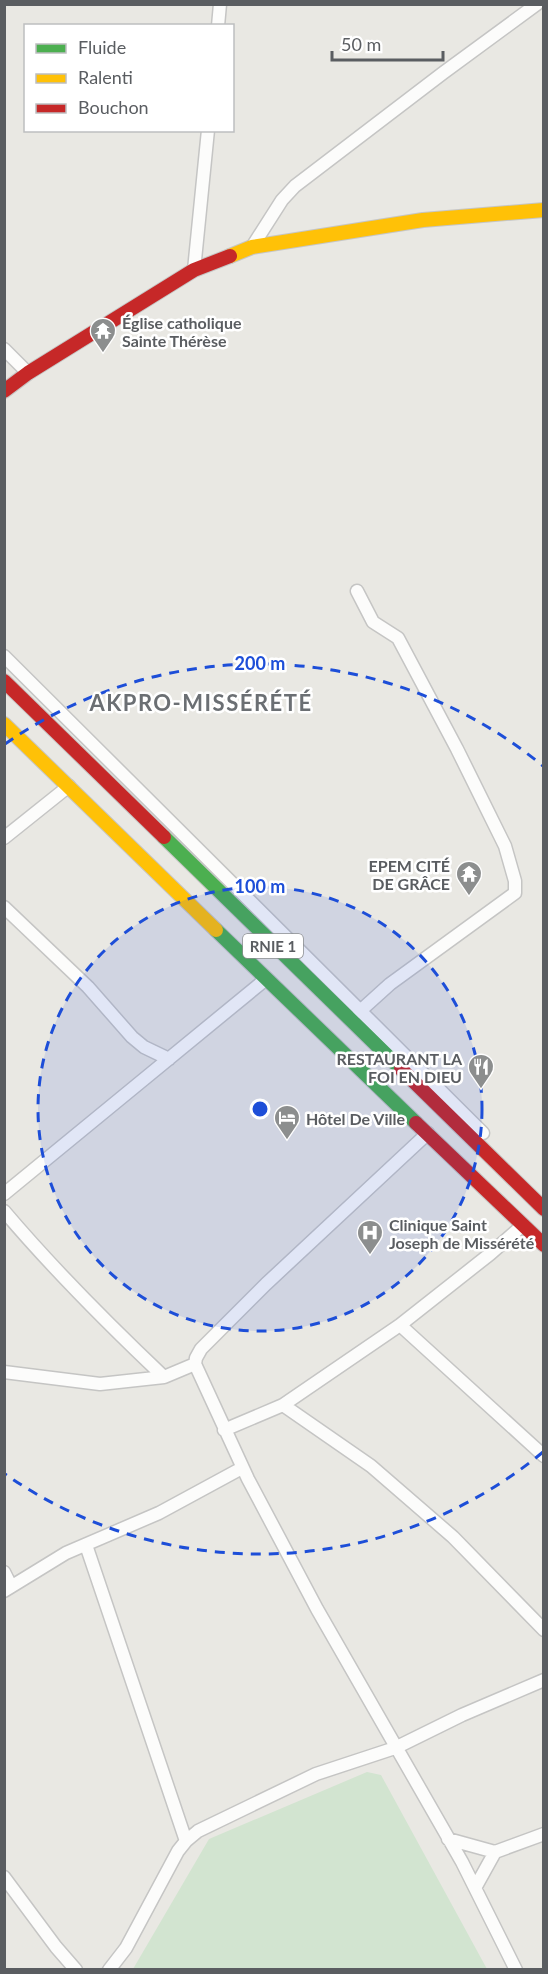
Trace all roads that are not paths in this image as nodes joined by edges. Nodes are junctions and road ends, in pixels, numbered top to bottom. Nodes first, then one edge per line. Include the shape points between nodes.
1 (220, 4) edge
2 (537, 4) edge
3 (218, 24) edge
4 (208, 132) edge
5 (543, 210) edge
6 (252, 247) junction
7 (194, 270) junction
8 (4, 349) edge
9 (28, 373) junction
10 (4, 391) edge
11 (357, 591) dead end
12 (4, 656) edge
13 (4, 681) edge
14 (4, 724) edge
15 (69, 786) junction
16 (4, 838) edge
17 (4, 907) edge
18 (266, 979) junction
19 (359, 1012) junction
20 (169, 1059) junction
21 (370, 1059) junction
22 (428, 1133) junction
23 (543, 1193) edge
24 (4, 1194) edge
25 (543, 1209) edge
26 (4, 1211) edge
27 (523, 1225) junction
28 (543, 1245) edge
29 (400, 1324) junction
30 (195, 1364) junction
31 (4, 1372) edge
32 (164, 1377) junction
33 (283, 1406) junction
34 (224, 1430) junction
35 (543, 1456) edge
36 (242, 1468) junction
37 (86, 1545) junction
38 (4, 1572) edge
39 (8, 1588) edge
40 (543, 1630) edge
41 (543, 1680) edge
42 (395, 1748) junction
43 (543, 1834) edge
44 (448, 1839) junction
45 (186, 1841) junction
46 (495, 1852) junction
47 (4, 1877) edge
48 (475, 1888) junction
49 (76, 1970) edge
50 (109, 1970) edge
51 (516, 1970) edge

1 - 3 street
2 - 6 street via 295,186
4 - 7 street
5 - 6 main road via 423,220
6 - 7 main road
7 - 9 main road
8 - 9 street
9 - 10 main road
11 - 19 street via 373,622 398,638 505,846 515,881 515,893 390,984
12 - 19 street
13 - 21 main road, RNIE 1
14 - 15 main road, RNIE 1
15 - 16 street
15 - 18 main road, RNIE 1
17 - 20 street via 88,987 132,1037
18 - 20 street
18 - 21 main road, RNIE 1
19 - 23 street
20 - 24 street
21 - 22 main road, RNIE 1
21 - 25 main road, RNIE 1
22 - 27 main road, RNIE 1
22 - 30 street via 241,1308 201,1349
26 - 32 street via 43,1257
27 - 28 main road, RNIE 1
27 - 29 street
29 - 33 street
29 - 35 street
30 - 32 street
30 - 34 street
31 - 32 street via 100,1384
33 - 34 street
33 - 40 street via 371,1466 453,1537
34 - 36 street
36 - 37 street via 159,1513
36 - 42 street
37 - 39 street
37 - 45 street
38 - 39 street
41 - 42 street
42 - 44 street
42 - 45 street via 316,1774 198,1831
43 - 46 street
44 - 46 street
44 - 48 street
45 - 50 street via 126,1948
46 - 48 street
47 - 49 street
48 - 51 street

